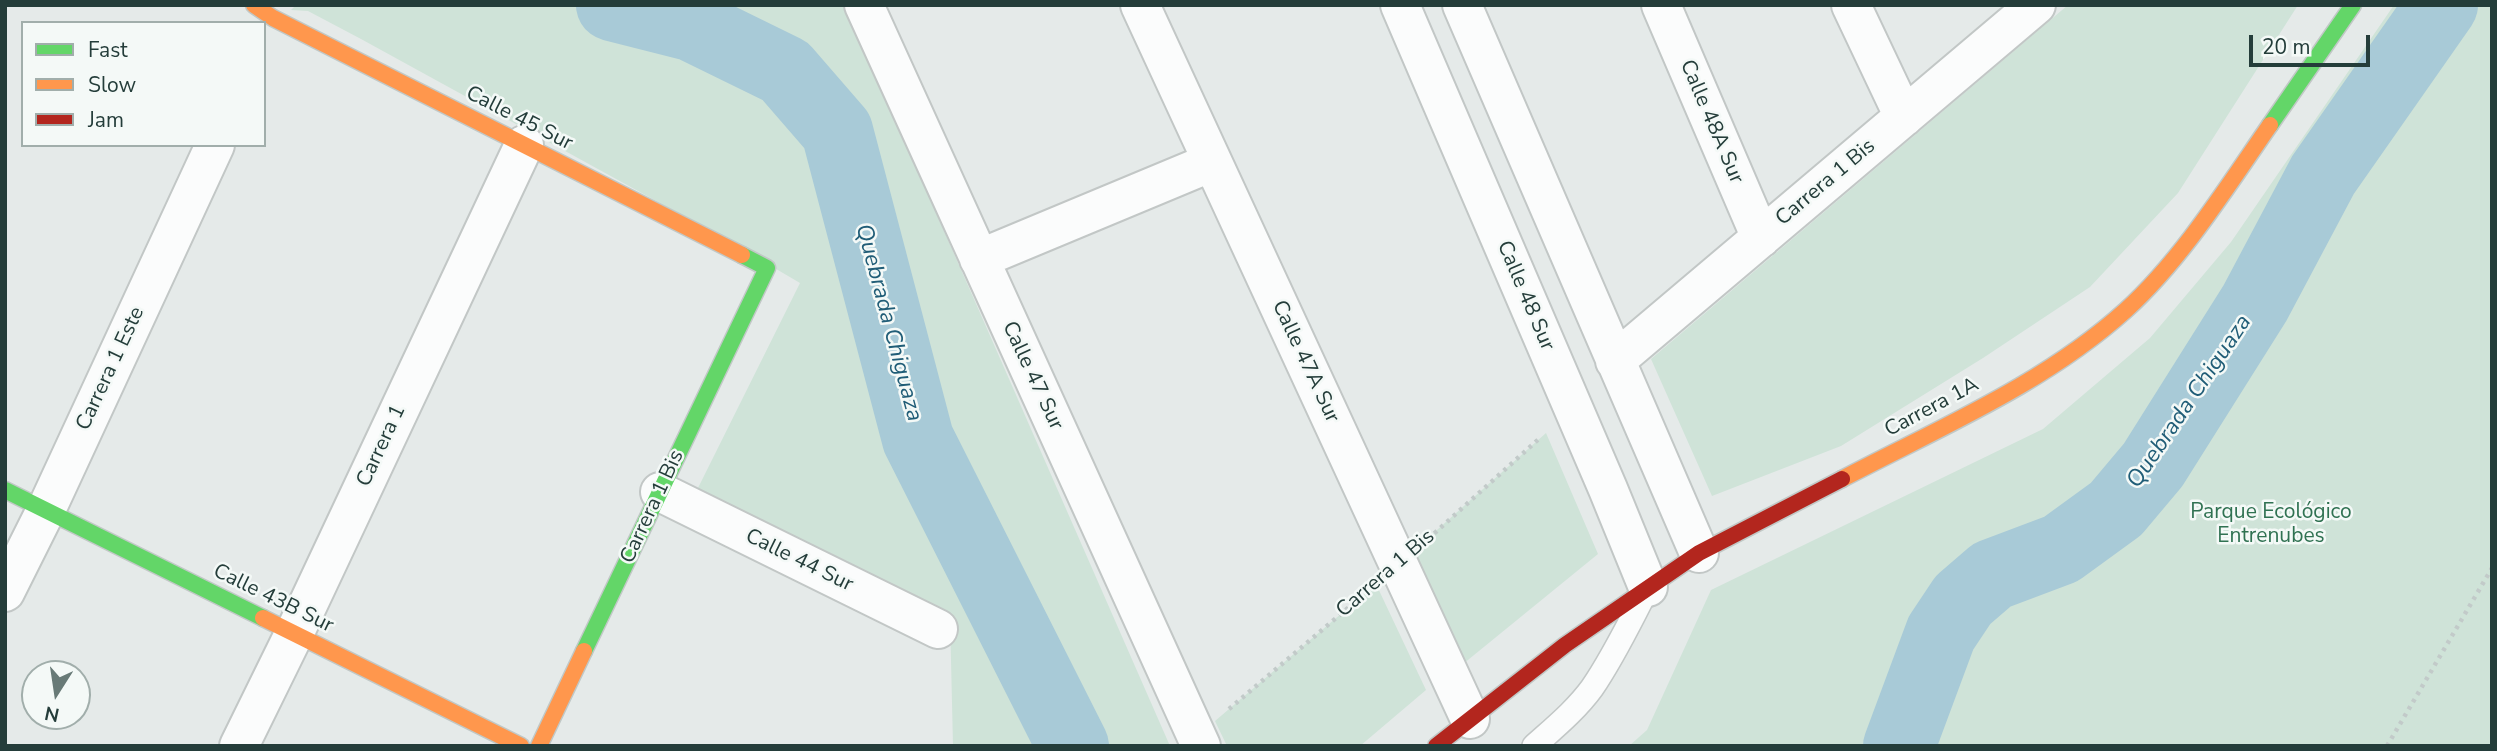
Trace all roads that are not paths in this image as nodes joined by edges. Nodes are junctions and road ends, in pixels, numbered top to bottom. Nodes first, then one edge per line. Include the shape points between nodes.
1 (864, 5) edge
2 (1140, 5) edge
3 (1400, 5) edge
4 (1462, 5) edge
5 (1661, 5) edge
6 (1851, 5) edge
7 (2353, 5) edge
8 (2031, 7) edge
9 (268, 17) edge
10 (1904, 117) junction
11 (524, 145) junction
12 (214, 147) edge
13 (1212, 162) junction
14 (1761, 238) junction
15 (979, 259) junction
16 (767, 268) joint
17 (1615, 361) junction
18 (5, 490) edge
19 (660, 492) junction
20 (46, 510) junction
21 (1699, 553) junction
22 (1648, 587) junction
23 (5, 592) edge
24 (938, 629) dead end
25 (294, 634) junction
26 (1471, 719) junction
27 (1199, 741) edge
28 (239, 746) edge
29 (522, 746) edge
30 (539, 746) edge
31 (1436, 746) edge
32 (1534, 746) edge

1 - 15 street, Calle 47 Sur
2 - 13 street, Calle 47A Sur
3 - 22 street, Calle 48 Sur
4 - 17 street
5 - 14 street, Calle 48A Sur
6 - 10 street
7 - 21 street, Carrera 1A via 2203,220 2127,309 2074,353 2017,388
8 - 10 street, Carrera 1 Bis
9 - 11 street, Calle 45 Sur
10 - 14 street, Carrera 1 Bis
11 - 16 street, Calle 45 Sur
11 - 25 street, Carrera 1
12 - 20 street, Carrera 1 Este
13 - 15 street
13 - 26 street, Calle 47A Sur
14 - 17 street, Carrera 1 Bis
15 - 27 street, Calle 47 Sur
16 - 19 street, Carrera 1 Bis
17 - 21 street
18 - 20 street, Calle 43B Sur
19 - 24 street, Calle 44 Sur
19 - 30 street, Carrera 1 Bis
20 - 23 street, Carrera 1 Este
20 - 25 street, Calle 43B Sur
21 - 22 street, Carrera 1A
22 - 26 street, Carrera 1A
22 - 32 lane via 1591,689
25 - 28 street, Carrera 1
25 - 29 street, Calle 43B Sur
26 - 31 street, Carrera 1A

